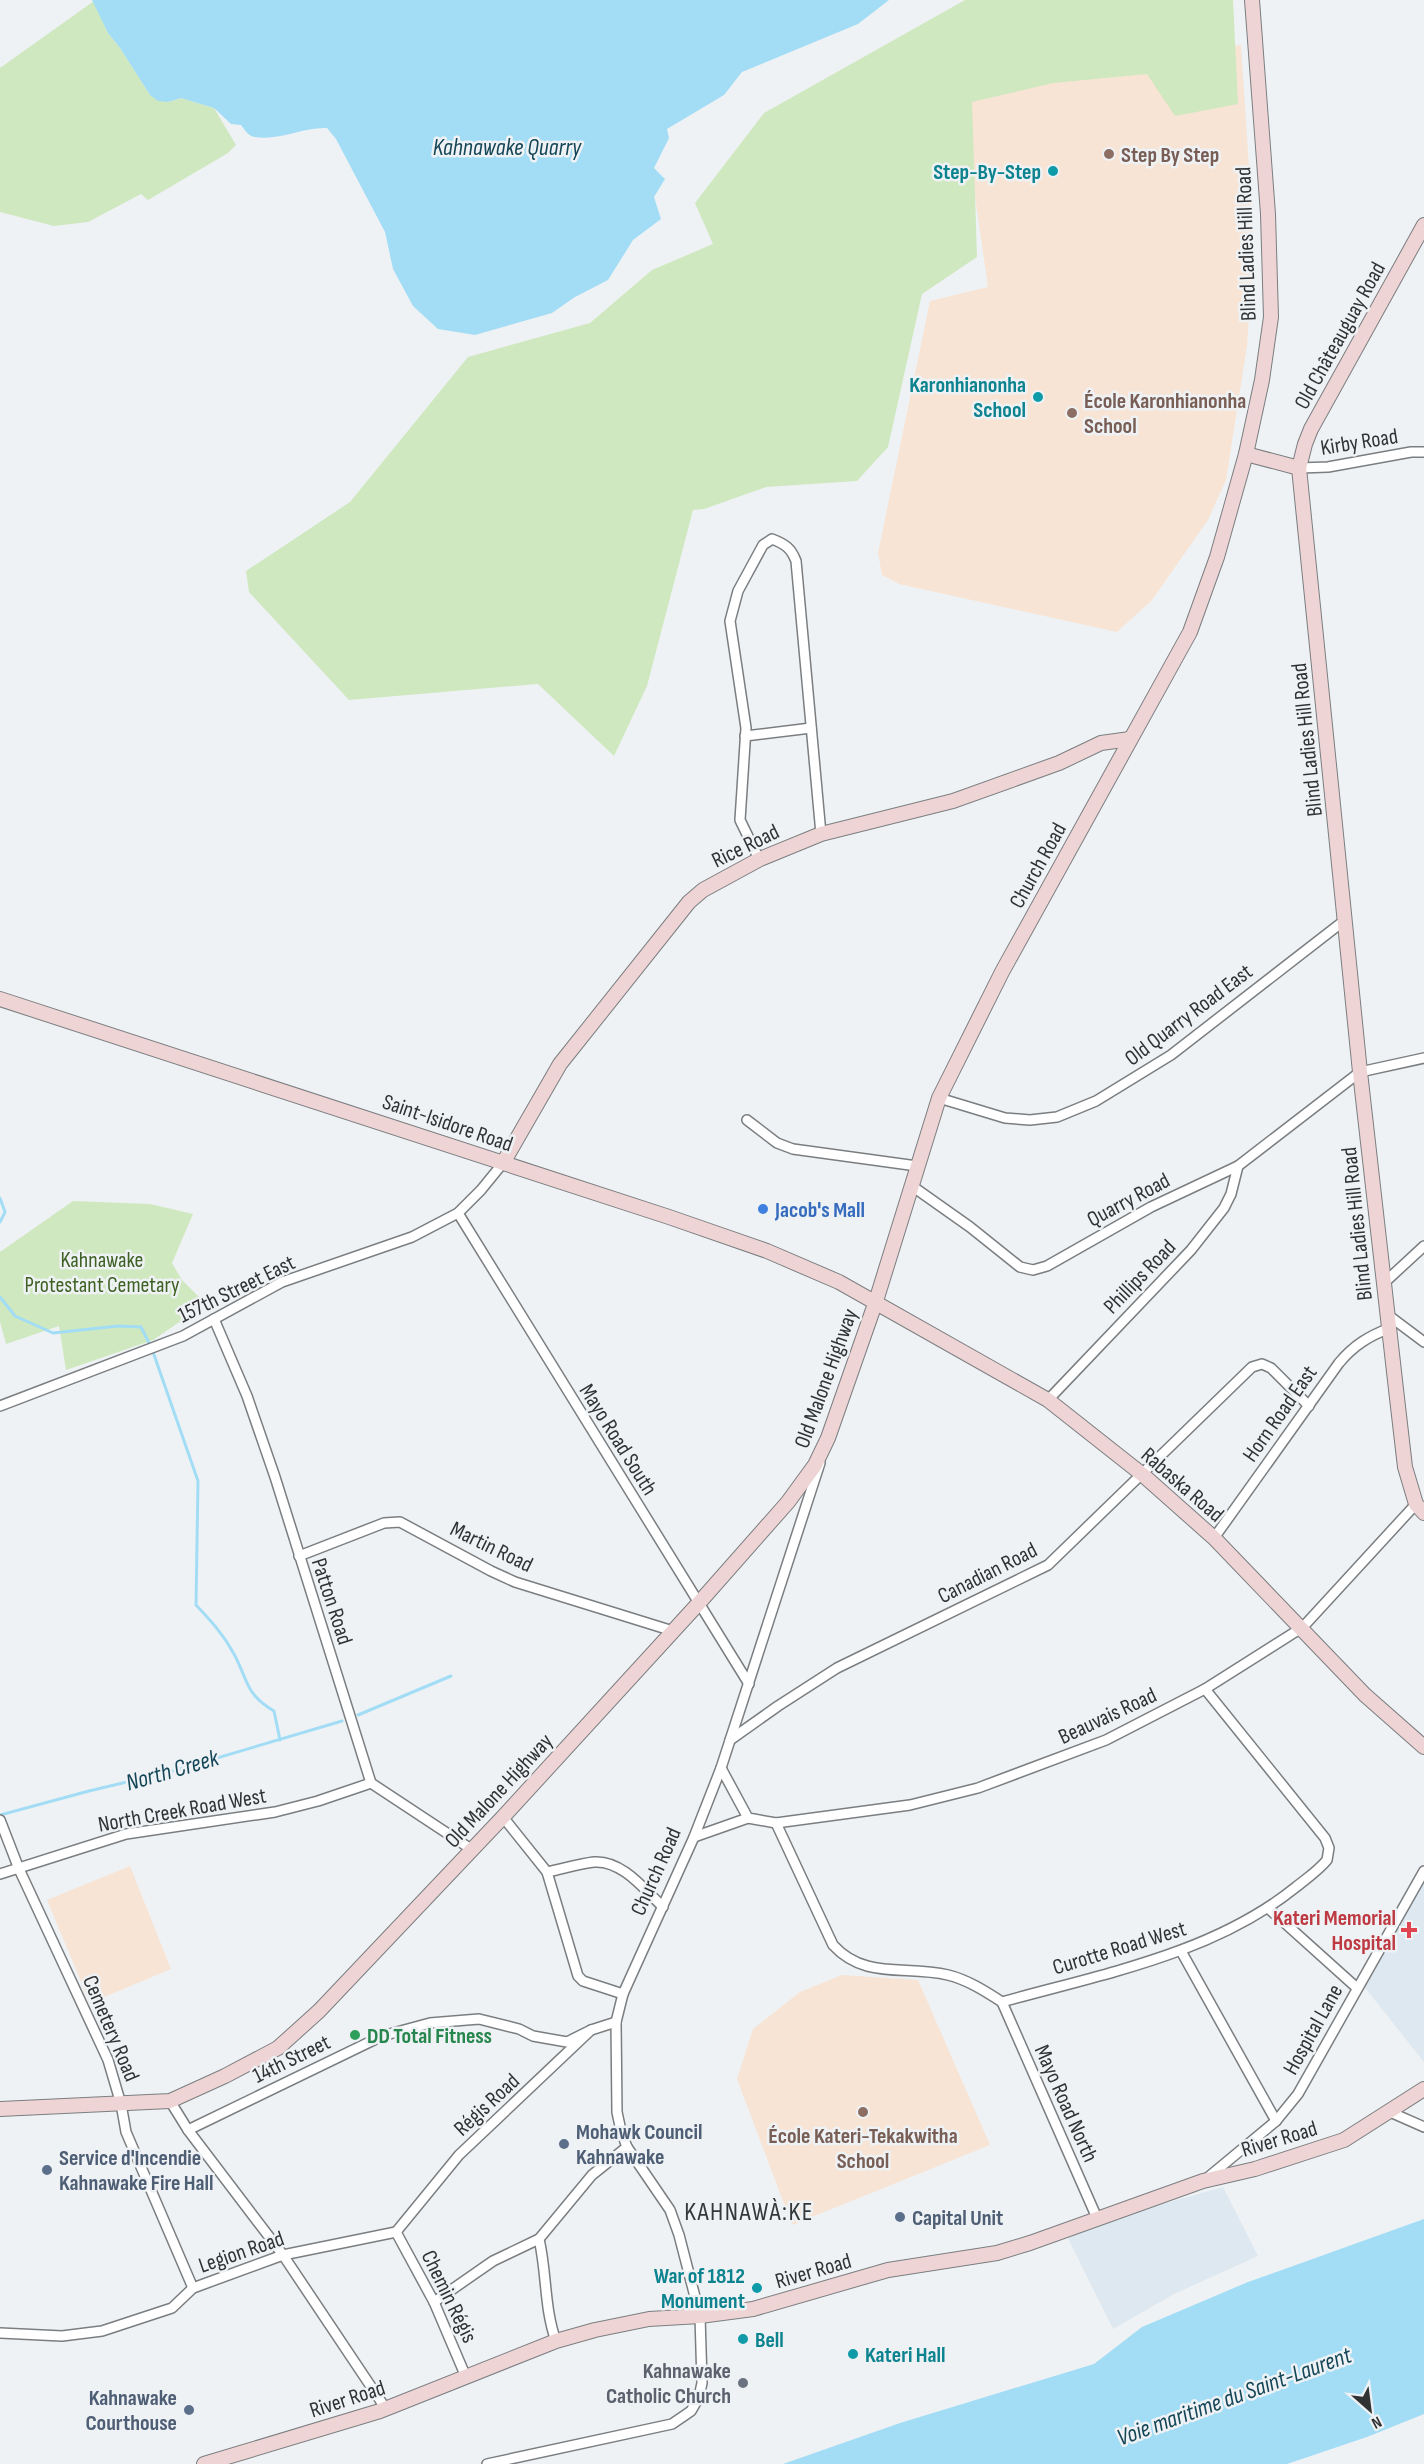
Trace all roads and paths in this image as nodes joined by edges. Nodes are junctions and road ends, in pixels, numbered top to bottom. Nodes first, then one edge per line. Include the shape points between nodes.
1 (1252, 0) edge
2 (1424, 225) edge
3 (1424, 452) edge
4 (1246, 454) junction
5 (1299, 468) junction
6 (811, 728) junction
7 (746, 736) junction
8 (1130, 739) junction
9 (821, 834) junction
10 (759, 860) junction
11 (1346, 920) junction
12 (0, 999) edge
13 (1424, 1058) edge
14 (1360, 1072) junction
15 (939, 1098) junction
16 (747, 1120) dead end
17 (503, 1163) junction
18 (917, 1166) junction
19 (1238, 1166) junction
20 (912, 1186) junction
21 (458, 1213) junction
22 (1424, 1246) edge
23 (1384, 1283) junction
24 (876, 1301) junction
25 (214, 1319) junction
26 (1389, 1322) junction
27 (1424, 1342) edge
28 (1048, 1400) junction
29 (0, 1406) edge
30 (1309, 1406) junction
31 (828, 1438) junction
32 (1143, 1475) junction
33 (1420, 1509) edge
34 (1214, 1538) junction
35 (299, 1556) junction
36 (698, 1604) junction
37 (1303, 1628) junction
38 (673, 1631) junction
39 (749, 1684) junction
40 (1205, 1689) junction
41 (730, 1740) junction
42 (1424, 1747) edge
43 (721, 1768) junction
44 (371, 1783) junction
45 (502, 1817) junction
46 (747, 1818) junction
47 (0, 1820) edge
48 (776, 1823) junction
49 (694, 1837) junction
50 (471, 1849) junction
51 (19, 1869) junction
52 (1424, 1871) edge
53 (547, 1872) junction
54 (0, 1874) edge
55 (663, 1907) junction
56 (1269, 1908) junction
57 (1181, 1951) junction
58 (1356, 1988) junction
59 (623, 1994) junction
60 (1002, 2002) junction
61 (616, 2022) junction
62 (591, 2030) junction
63 (1424, 2089) edge
64 (170, 2101) junction
65 (121, 2104) junction
66 (0, 2109) edge
67 (1390, 2112) junction
68 (1276, 2121) junction
69 (1424, 2127) edge
70 (188, 2130) junction
71 (627, 2146) junction
72 (1203, 2181) junction
73 (1097, 2218) junction
74 (396, 2232) junction
75 (539, 2239) junction
76 (283, 2255) junction
77 (192, 2288) junction
78 (434, 2302) junction
79 (700, 2316) junction
80 (0, 2332) edge
81 (556, 2341) junction
82 (466, 2377) junction
83 (386, 2409) junction
84 (211, 2463) edge
85 (487, 2464) edge

1 - 4 street, Blind Ladies Hill Road via 1268,214 1271,317
2 - 5 street, Old Châteauguay Road via 1311,429
3 - 5 street, Kirby Road
4 - 5 street
4 - 8 street, Church Road via 1190,632
5 - 11 street, Blind Ladies Hill Road
6 - 7 street
6 - 7 street via 796,561 792,550 771,539 738,591 730,621
6 - 9 street
7 - 10 street via 741,820
8 - 9 street, Rice Road via 1101,743 1059,763 953,801
8 - 15 street, Church Road via 1002,972
9 - 10 street, Rice Road
10 - 17 street, Rice Road via 703,890 689,902 560,1064
11 - 14 street, Blind Ladies Hill Road
11 - 15 street, Old Quarry Road East via 1172,1055 1096,1101 1057,1117 1030,1120 1005,1118
12 - 17 street, Saint-Isidore Road
13 - 14 street
14 - 19 street, Quarry Road
14 - 23 street, Blind Ladies Hill Road
15 - 18 street, Church Road
16 - 18 street via 777,1143 793,1149
17 - 21 street, 157th Street East
17 - 24 street, Saint-Isidore Road via 767,1251
18 - 20 street, Church Road
19 - 20 street, Quarry Road via 1033,1270 1005,1257
19 - 28 street, Phillips Road via 1224,1209 1191,1250
20 - 24 street, Church Road
21 - 25 street, 157th Street East via 403,1241 282,1282
21 - 36 street, Mayo Road South
22 - 23 street
23 - 26 street, Blind Ladies Hill Road
24 - 28 street, Rabaska Road
24 - 31 street, Old Malone Highway
25 - 29 street, 157th Street East via 152,1349
25 - 35 street, Patton Road via 251,1407
26 - 27 street
26 - 30 street, Horn Road East via 1351,1348
26 - 33 street, Blind Ladies Hill Road via 1405,1467
28 - 32 street, Rabaska Road
30 - 32 street, Canadian Road via 1271,1368 1262,1364 1252,1367
30 - 34 street, Horn Road East
31 - 36 street, Old Malone Highway via 815,1466 788,1502
31 - 39 street, Church Road
32 - 34 street, Rabaska Road
32 - 41 street, Canadian Road via 1048,1565 837,1668
33 - 37 street, Beauvais Road
34 - 37 street, Rabaska Road
35 - 38 street, Martin Road via 384,1523 400,1522 515,1582
35 - 44 street, Patton Road
36 - 38 street, Old Malone Highway
36 - 39 street, Mayo Road South
37 - 40 street, Beauvais Road
37 - 42 street, Rabaska Road via 1365,1695
38 - 45 street, Old Malone Highway
39 - 41 street, Church Road
40 - 48 street, Beauvais Road via 1106,1740 978,1788 910,1805
40 - 56 street, Curotte Road West via 1329,1848 1321,1868
41 - 43 street, Church Road
43 - 46 street
43 - 49 street, Church Road
44 - 50 street
44 - 51 street, North Creek Road West via 275,1812 126,1834
45 - 50 street, Old Malone Highway
45 - 53 street
46 - 48 street, Beauvais Road
46 - 49 street, Beauvais Road
47 - 51 street, Cemetery Road
48 - 60 street via 833,1945 845,1958 861,1966 946,1974 978,1986
49 - 55 street, Church Road
50 - 64 street, Old Malone Highway via 319,2011 278,2048
51 - 54 street, North Creek Road West
51 - 65 street, Cemetery Road via 108,2060
52 - 58 street, Hospital Lane
53 - 55 street via 596,1862 615,1866
53 - 59 street via 578,1976
55 - 59 street, Church Road
56 - 57 street, Curotte Road West
56 - 58 street
57 - 60 street, Curotte Road West
57 - 68 street
58 - 68 street, Hospital Lane via 1298,2094
59 - 61 street, Church Road
60 - 73 street, Mayo Road North
61 - 62 street, Régis Road
61 - 71 street, Church Road via 617,2112
62 - 70 street, 14th Street via 567,2042 479,2019 430,2023 382,2036
62 - 74 street, Régis Road via 459,2155
63 - 67 street, River Road
64 - 65 street, Old Malone Highway
64 - 70 street
65 - 66 street, Old Malone Highway
65 - 77 street, Cemetery Road via 126,2132
67 - 69 street
67 - 72 street, River Road via 1344,2140
68 - 72 street, Hospital Lane
70 - 76 street
71 - 75 street via 592,2175
71 - 79 street, Church Road via 670,2210
72 - 73 street, River Road
73 - 79 street, River Road via 997,2253 888,2270 753,2309
74 - 76 street, Legion Road
74 - 78 street, Chemin Régis
75 - 78 street via 493,2260
75 - 81 street via 549,2322
76 - 77 street, Legion Road
76 - 83 street
77 - 80 street, Legion Road via 172,2308 102,2331 62,2336
78 - 82 street, Chemin Régis
79 - 81 street, River Road via 649,2319
79 - 85 street, Church Road via 700,2390 691,2411 681,2419
81 - 82 street, River Road
82 - 83 street, River Road
83 - 84 street, River Road

